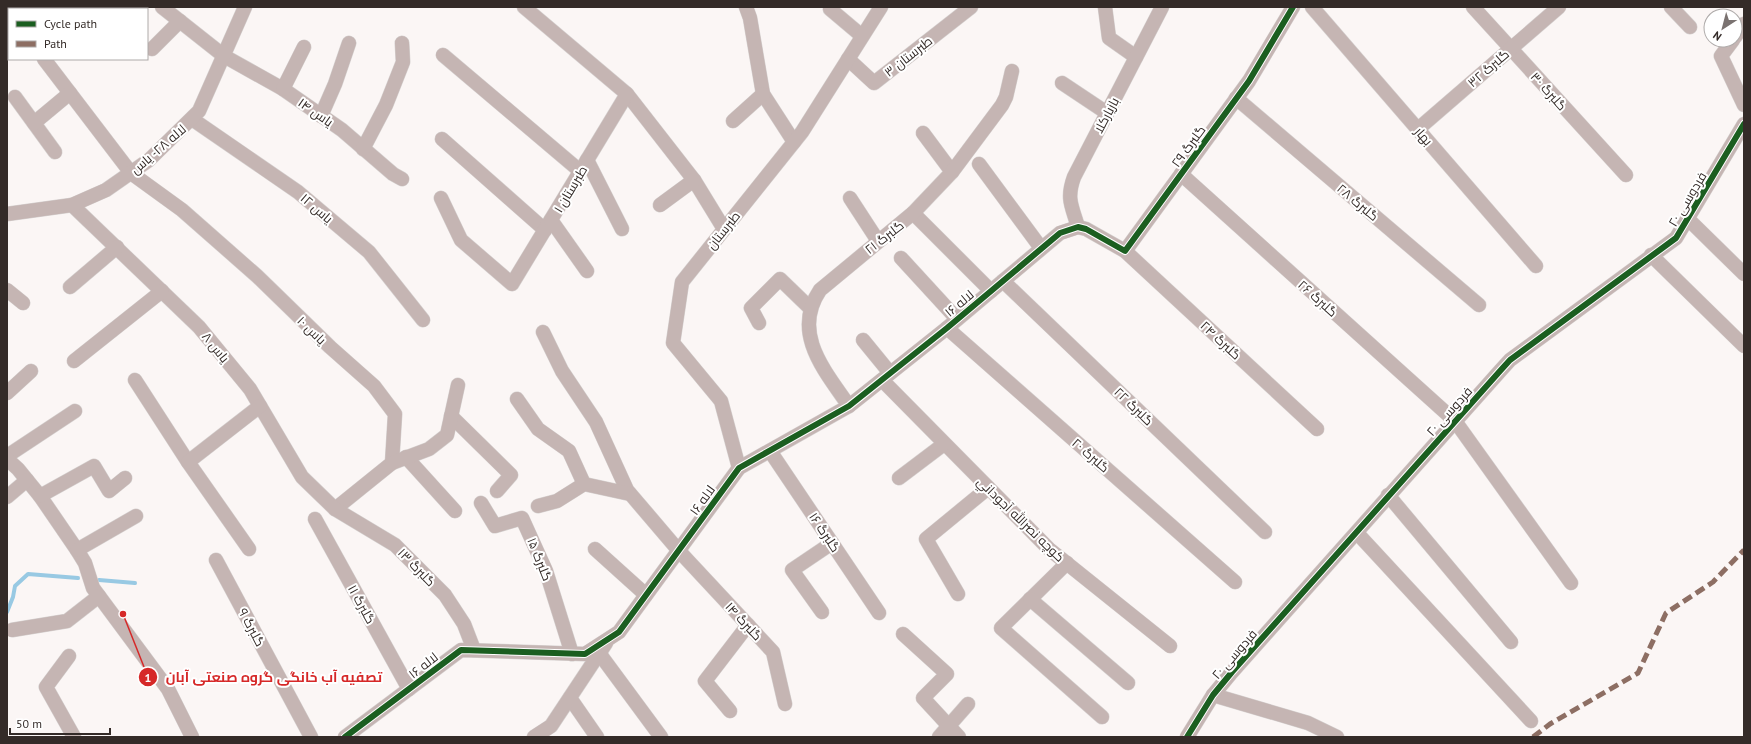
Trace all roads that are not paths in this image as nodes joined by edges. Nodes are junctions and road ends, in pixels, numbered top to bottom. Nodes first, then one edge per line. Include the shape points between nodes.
1 (162, 7) edge
2 (245, 7) edge
3 (524, 7) edge
4 (746, 7) edge
5 (881, 7) edge
6 (971, 7) edge
7 (1105, 7) edge
8 (1162, 7) edge
9 (1293, 7) edge
10 (1312, 7) edge
11 (1473, 7) edge
12 (1559, 7) edge
13 (1671, 7) edge
14 (830, 9) dead end
15 (180, 21) junction
16 (1690, 27) dead end
17 (862, 36) junction
18 (349, 43) dead end
19 (402, 44) dead end
20 (304, 47) dead end
21 (152, 48) dead end
22 (1511, 48) junction
23 (1728, 48) edge
24 (443, 55) dead end
25 (224, 56) junction
26 (1136, 57) junction
27 (848, 59) junction
28 (45, 60) edge
29 (1012, 71) dead end
30 (1062, 83) dead end
31 (283, 89) junction
32 (70, 93) junction
33 (627, 94) junction
34 (763, 94) junction
35 (15, 97) dead end
36 (1236, 98) junction
37 (1743, 101) edge
38 (1107, 113) junction
39 (321, 116) junction
40 (192, 119) junction
41 (733, 121) dead end
42 (34, 123) junction
43 (1744, 124) edge
44 (1418, 129) junction
45 (923, 133) dead end
46 (442, 139) dead end
47 (794, 142) junction
48 (363, 149) junction
49 (55, 152) dead end
50 (979, 164) dead end
51 (584, 166) junction
52 (131, 172) junction
53 (952, 172) junction
54 (1181, 174) junction
55 (1626, 175) dead end
56 (402, 179) dead end
57 (694, 180) junction
58 (441, 198) dead end
59 (850, 198) dead end
60 (72, 205) junction
61 (660, 205) dead end
62 (913, 213) junction
63 (7, 214) edge
64 (1688, 219) junction
65 (548, 225) junction
66 (1078, 227) junction
67 (622, 229) dead end
68 (724, 230) junction
69 (878, 241) junction
70 (116, 247) junction
71 (1041, 248) junction
72 (1125, 251) junction
73 (1651, 255) junction
74 (901, 258) dead end
75 (1536, 266) dead end
76 (587, 271) dead end
77 (1744, 274) edge
78 (1003, 281) junction
79 (70, 287) dead end
80 (7, 290) edge
81 (162, 291) junction
82 (991, 291) junction
83 (23, 303) dead end
84 (1479, 305) dead end
85 (811, 309) junction
86 (423, 320) dead end
87 (759, 323) dead end
88 (952, 324) junction
89 (543, 332) dead end
90 (863, 340) dead end
91 (1744, 346) edge
92 (74, 361) dead end
93 (31, 371) dead end
94 (886, 377) junction
95 (135, 380) dead end
96 (458, 384) dead end
97 (7, 393) edge
98 (517, 399) dead end
99 (260, 406) junction
100 (850, 406) junction
101 (75, 411) dead end
102 (452, 416) junction
103 (1455, 421) junction
104 (1317, 429) dead end
105 (944, 444) junction
106 (770, 450) junction
107 (7, 457) edge
108 (406, 457) junction
109 (188, 462) junction
110 (392, 462) junction
111 (739, 468) junction
112 (125, 478) dead end
113 (899, 478) dead end
114 (27, 480) junction
115 (584, 484) junction
116 (988, 488) junction
117 (497, 491) dead end
118 (630, 494) junction
119 (1388, 495) junction
120 (40, 496) junction
121 (7, 497) edge
122 (481, 503) dead end
123 (538, 506) dead end
124 (335, 509) junction
125 (454, 511) dead end
126 (136, 516) dead end
127 (315, 519) dead end
128 (1265, 532) dead end
129 (1356, 533) junction
130 (832, 543) junction
131 (249, 549) dead end
132 (595, 549) dead end
133 (77, 550) junction
134 (679, 551) junction
135 (216, 560) dead end
136 (1067, 563) junction
137 (1235, 582) dead end
138 (1571, 583) dead end
139 (96, 592) junction
140 (958, 594) dead end
141 (646, 595) junction
142 (1030, 599) junction
143 (822, 612) dead end
144 (879, 613) dead end
145 (748, 625) junction
146 (12, 630) dead end
147 (904, 634) dead end
148 (608, 639) junction
149 (1511, 642) dead end
150 (1170, 646) dead end
151 (474, 650) junction
152 (599, 653) junction
153 (572, 654) junction
154 (69, 656) dead end
155 (1128, 684) dead end
156 (409, 689) junction
157 (1213, 695) junction
158 (570, 698) junction
159 (785, 704) dead end
160 (968, 704) dead end
161 (730, 711) dead end
162 (1102, 717) dead end
163 (1530, 721) dead end
164 (948, 726) junction
165 (74, 737) edge
166 (192, 737) edge
167 (311, 737) edge
168 (345, 737) edge
169 (534, 737) edge
170 (597, 737) edge
171 (661, 737) edge
172 (939, 737) edge
173 (959, 737) edge
174 (1187, 737) edge
175 (1337, 737) edge

1 - 15 street, یاس ۱۴
2 - 25 street, لاله ۲۸- یاس
3 - 33 street
4 - 34 street
5 - 17 street, طبرستان
6 - 27 street, طبرستان ۳ via 874,83
7 - 26 street via 1109,38
8 - 26 street, بازیارکلا
9 - 36 street, گلبرگ ۲۹
10 - 44 street, بهار
11 - 22 street, گلبرگ ۳۰
12 - 22 street, گلبرگ ۳۲
13 - 16 street
14 - 17 street
15 - 21 street
15 - 25 street, یاس ۱۴
17 - 27 street, طبرستان
18 - 39 street
19 - 48 street via 403,62 386,104
20 - 31 street
22 - 44 street, گلبرگ ۳۲
22 - 55 street, گلبرگ ۳۰
23 - 37 street via 1722,56
24 - 51 street
25 - 31 street, یاس ۱۴
25 - 40 street, لاله ۲۸- یاس via 200,111
26 - 38 street, بازیارکلا
27 - 47 street, طبرستان
28 - 32 street, یاس ۱۰
29 - 53 street, گلبرگ ۲۱ via 1006,96 999,109
30 - 38 street
31 - 39 street, یاس ۱۴
32 - 42 street
32 - 52 street, یاس ۱۰
33 - 51 street, طبرستان ۱
33 - 57 street
34 - 41 street
34 - 47 street
35 - 42 street
36 - 54 street, گلبرگ ۲۹
36 - 84 street, گلبرگ ۲۸
38 - 66 street, بازیارکلا via 1069,191 1070,204
39 - 48 street, یاس ۱۴
40 - 52 street, لاله ۲۸- یاس via 149,160
40 - 86 street, یاس ۱۲ via 298,192 369,252
42 - 49 street
43 - 64 street, فردوسی ۲۰
44 - 75 street, بهار
45 - 53 street
46 - 65 street
47 - 68 street, طبرستان
48 - 56 street, یاس ۱۴ via 392,174
50 - 71 street
51 - 65 street, طبرستان ۱
51 - 67 street
52 - 60 street, لاله ۲۸- یاس via 106,190
52 - 110 street, یاس ۱۰ via 182,210 257,276 374,386 395,414
53 - 62 street, گلبرگ ۲۱
54 - 72 street, گلبرگ ۲۹
54 - 103 street, گلبرگ ۲۶
57 - 61 street
57 - 68 street
58 - 65 street, طبرستان ۱ via 461,240 512,284
59 - 69 street
60 - 63 street, لاله ۲۸- یاس
60 - 70 street, یاس ۸
62 - 69 street, گلبرگ ۲۱
62 - 82 street
64 - 73 street, فردوسی ۲۰ via 1676,238
64 - 77 street
65 - 76 street
66 - 71 street, لاله ۱۶ via 1060,233
66 - 72 street
68 - 111 street, طبرستان via 682,282 673,343 721,401
69 - 85 street, گلبرگ ۲۱ via 820,290
70 - 79 street
70 - 81 street, یاس ۸
71 - 78 street, لاله ۱۶
72 - 104 street, گلبرگ ۲۴
73 - 91 street
73 - 103 street, فردوسی ۲۰ via 1510,360
74 - 88 street, گلبرگ ۲۰
78 - 82 street, لاله ۱۶
78 - 128 street, گلبرگ ۲۲
80 - 83 street
81 - 92 street
81 - 99 street, یاس ۸ via 199,326 250,389
82 - 88 street, لاله ۱۶
85 - 87 street via 780,279 751,308
85 - 100 street, گلبرگ ۲۱ via 809,329 813,349
88 - 94 street, لاله ۱۶
88 - 137 street, گلبرگ ۲۰
89 - 118 street, گلبرگ ۱۴ via 562,371 596,422
90 - 94 street, كوچه نصرالله آجوداني
93 - 97 street
94 - 100 street, لاله ۱۶
94 - 105 street, كوچه نصرالله آجوداني
95 - 109 street
96 - 102 street
98 - 115 street via 538,429 569,451
99 - 109 street
99 - 124 street, یاس ۸ via 302,477
100 - 106 street, لاله ۱۶
101 - 107 street
102 - 108 street via 447,435 429,449
102 - 117 street via 511,475
103 - 119 street, فردوسی ۲۰
103 - 138 street, گلبرگ ۲۶
105 - 113 street
105 - 116 street, كوچه نصرالله آجوداني
106 - 111 street, لاله ۱۶
106 - 130 street, گلبرگ ۱۶
107 - 114 street
108 - 110 street
108 - 125 street
109 - 131 street
110 - 124 street
111 - 134 street, لاله ۱۶
112 - 120 street via 109,491 94,466
114 - 120 street
114 - 121 street
115 - 118 street
115 - 123 street via 557,501
116 - 136 street, كوچه نصرالله آجوداني via 1049,549
116 - 140 street via 926,539
118 - 134 street, گلبرگ ۱۴
119 - 129 street, فردوسی ۲۰
119 - 149 street
120 - 133 street
122 - 153 street, گلبرگ ۱۵ via 495,526 522,518 546,572
124 - 151 street, گلبرگ ۱۳ via 395,545 445,595 464,624
126 - 133 street
127 - 156 street, گلبرگ ۱۱
129 - 157 street, فردوسی ۲۰
129 - 163 street
130 - 143 street via 792,570
130 - 144 street, گلبرگ ۱۶
132 - 141 street
133 - 139 street
134 - 141 street, لاله ۱۶
134 - 145 street, گلبرگ ۱۴
135 - 167 street, گلبرگ ۹
136 - 142 street
136 - 150 street, كوچه نصرالله آجوداني
139 - 146 street via 67,621
139 - 166 street via 168,689
141 - 148 street, لاله ۱۶ via 619,632
142 - 155 street
142 - 162 street via 1000,628
145 - 159 street, گلبرگ ۱۴ via 773,652
145 - 161 street via 705,681
147 - 164 street via 947,674 923,698
148 - 152 street
148 - 153 street, لاله ۱۶ via 584,654
151 - 153 street, لاله ۱۶
151 - 156 street, لاله ۱۶ via 460,650
152 - 158 street
152 - 171 street
154 - 165 street via 46,687
156 - 168 street, لاله ۱۶
157 - 174 street, فردوسی ۲۰
157 - 175 street via 1308,723
158 - 169 street via 551,726
158 - 170 street
160 - 164 street
164 - 172 street
164 - 173 street

